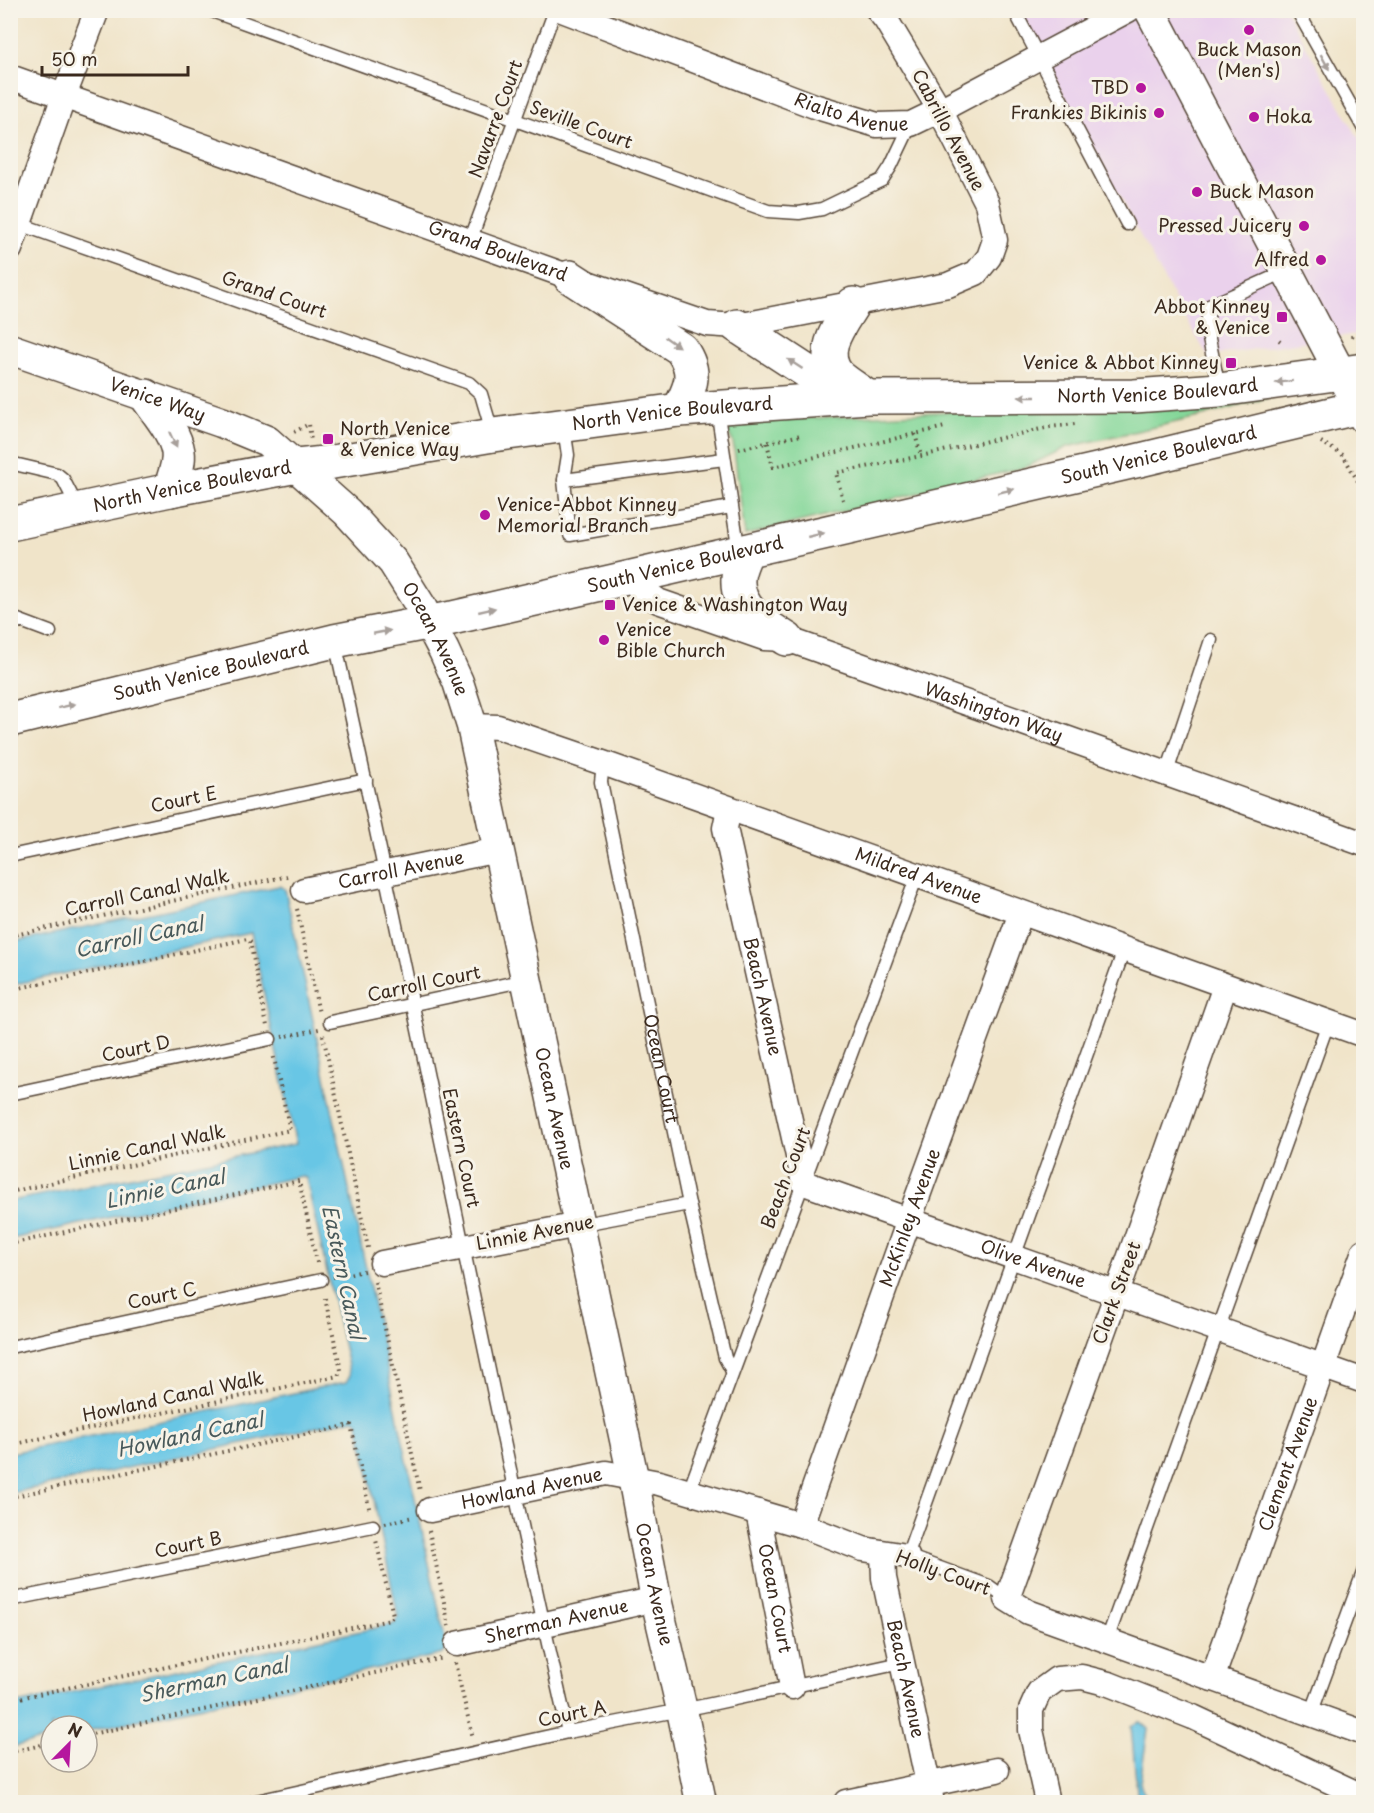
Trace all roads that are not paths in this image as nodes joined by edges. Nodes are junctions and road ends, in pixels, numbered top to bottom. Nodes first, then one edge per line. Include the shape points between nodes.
1 (97, 10) edge
2 (209, 10) edge
3 (555, 10) edge
4 (562, 10) edge
5 (878, 10) edge
6 (1014, 10) edge
7 (1128, 10) edge
8 (1150, 10) edge
9 (1297, 10) edge
10 (1039, 58) junction
11 (10, 77) edge
12 (64, 96) junction
13 (940, 110) junction
14 (515, 121) junction
15 (910, 124) junction
16 (1364, 129) edge
17 (15, 223) edge
18 (1127, 224) dead end
19 (470, 241) junction
20 (10, 249) edge
21 (989, 257) joint
22 (1288, 271) junction
23 (570, 277) junction
24 (853, 304) junction
25 (737, 326) junction
26 (10, 349) edge
27 (1353, 372) edge
28 (1219, 390) junction
29 (146, 396) junction
30 (855, 398) junction
31 (716, 406) junction
32 (679, 410) junction
33 (1362, 410) edge
34 (563, 425) junction
35 (493, 435) junction
36 (304, 454) junction
37 (724, 456) junction
38 (10, 462) edge
39 (564, 480) junction
40 (170, 490) junction
41 (732, 507) junction
42 (78, 509) junction
43 (10, 524) edge
44 (743, 552) junction
45 (627, 578) junction
46 (10, 617) edge
47 (430, 622) junction
48 (50, 632) dead end
49 (787, 639) junction
50 (1211, 640) dead end
51 (334, 641) junction
52 (10, 720) edge
53 (472, 726) junction
54 (603, 763) junction
55 (1166, 775) junction
56 (366, 780) junction
57 (729, 809) junction
58 (1364, 844) edge
59 (498, 850) junction
60 (10, 856) edge
61 (384, 873) junction
62 (917, 876) junction
63 (295, 888) road end
64 (1021, 913) junction
65 (1124, 950) junction
66 (526, 980) junction
67 (1225, 986) junction
68 (411, 1005) junction
69 (324, 1022) road end
70 (1328, 1023) junction
71 (1364, 1035) edge
72 (270, 1040) road end
73 (10, 1094) edge
74 (804, 1182) junction
75 (689, 1204) junction
76 (909, 1220) junction
77 (578, 1225) junction
78 (464, 1247) junction
79 (1364, 1251) edge
80 (1015, 1257) junction
81 (375, 1268) road end
82 (321, 1280) road end
83 (1117, 1293) junction
84 (1219, 1330) junction
85 (10, 1347) edge
86 (1323, 1367) junction
87 (732, 1371) junction
88 (1364, 1381) edge
89 (633, 1478) junction
90 (689, 1491) junction
91 (516, 1492) junction
92 (423, 1511) road end
93 (758, 1512) junction
94 (801, 1525) junction
95 (373, 1526) road end
96 (895, 1554) junction
97 (1364, 1570) edge
98 (656, 1599) junction
99 (1007, 1599) junction
100 (10, 1600) edge
101 (543, 1625) junction
102 (1107, 1640) junction
103 (454, 1645) road end
104 (901, 1663) junction
105 (1212, 1678) junction
106 (792, 1687) junction
107 (682, 1710) junction
108 (1311, 1714) junction
109 (567, 1732) junction
110 (1364, 1733) edge
111 (997, 1770) dead end
112 (930, 1793) edge
113 (1364, 1797) edge
114 (252, 1803) edge
115 (700, 1803) edge
116 (846, 1803) edge
117 (1047, 1803) edge

1 - 12 street
2 - 14 lane, Seville Court
3 - 14 lane, Navarre Court
4 - 15 street, Rialto Avenue via 817,107 877,125
5 - 13 street, Cabrillo Avenue
6 - 10 lane
7 - 10 street, Rialto Avenue
8 - 22 street
9 -> 16 lane
10 - 13 street, Rialto Avenue
10 - 18 lane
11 - 12 street, Grand Boulevard
12 - 17 street
12 - 19 street, Grand Boulevard
13 - 15 street, Rialto Avenue
13 - 21 street, Cabrillo Avenue via 987,203 995,240
14 - 15 lane, Seville Court via 768,211 799,213 822,209 882,180
14 - 19 lane, Navarre Court
17 - 20 street
17 - 35 lane, Grand Court via 469,383 481,394
19 - 23 street, Grand Boulevard
21 - 24 street, Grand Boulevard via 976,273 948,285
22 - 27 street
22 - 28 lane via 1209,306 1207,329
23 - 25 street, Grand Boulevard via 707,324
23 -> 32 main road via 681,349 689,360 692,375
24 - 25 street, Grand Boulevard
24 - 30 main road via 830,344 832,363
30 -> 25 main road via 808,373
26 - 29 street, Venice Way
27 -> 28 main road, North Venice Boulevard
27 - 33 street
28 -> 30 main road, North Venice Boulevard via 1134,396
29 - 36 street, Venice Way
29 -> 40 main road via 178,451
30 - 31 main road, North Venice Boulevard
31 - 32 main road, North Venice Boulevard
31 - 37 lane
32 - 34 main road, North Venice Boulevard
44 -> 33 main road, South Venice Boulevard
34 - 35 main road, North Venice Boulevard
34 - 39 lane via 568,455
35 - 36 main road, North Venice Boulevard via 333,462
36 - 40 main road, North Venice Boulevard via 243,478
36 - 47 street, Ocean Avenue via 347,512 393,562
37 - 39 lane
37 - 41 lane
38 - 42 lane via 57,474
39 - 41 lane via 570,535
40 - 42 main road, North Venice Boulevard
41 - 44 lane
42 - 43 main road, North Venice Boulevard
44 - 45 main road, South Venice Boulevard
44 - 49 main road via 738,578 745,607
47 -> 45 main road, South Venice Boulevard
45 - 49 street, Washington Way via 658,601 765,638
46 - 48 lane
51 -> 47 main road, South Venice Boulevard
47 - 53 street, Ocean Avenue via 458,682
49 - 55 street, Washington Way
50 - 55 lane
52 -> 51 main road, South Venice Boulevard
51 - 56 lane, Eastern Court
53 - 54 street, Mildred Avenue via 498,727
53 - 59 street, Ocean Avenue
54 - 57 street, Mildred Avenue
54 - 75 lane, Ocean Court via 601,782
55 - 58 street, Washington Way
56 - 60 lane, Court E
56 - 61 lane, Eastern Court
57 - 62 street, Mildred Avenue
57 - 74 street, Beach Avenue via 725,828
59 - 61 street, Carroll Avenue
59 - 66 street, Ocean Avenue
61 - 63 street, Carroll Avenue
61 - 68 lane, Eastern Court
62 - 64 street, Mildred Avenue
62 - 74 lane, Beach Court
64 - 65 street, Mildred Avenue
64 - 76 street, McKinley Avenue
65 - 67 street, Mildred Avenue
65 - 80 lane
66 - 68 lane, Carroll Court
66 - 77 street, Ocean Avenue
67 - 70 street, Mildred Avenue
67 - 83 street, Clark Street
68 - 69 lane, Carroll Court
68 - 78 lane, Eastern Court
70 - 71 street, Mildred Avenue
70 - 84 lane
72 - 73 lane, Court D
74 - 76 street, Olive Avenue
74 - 87 lane, Beach Court
75 - 77 lane, Linnie Avenue
75 - 87 lane, Ocean Court via 725,1358
76 - 80 street, Olive Avenue
76 - 94 street, McKinley Avenue
77 - 78 street, Linnie Avenue
77 - 89 street, Ocean Avenue
78 - 81 street, Linnie Avenue
78 - 91 lane, Eastern Court
79 - 86 street, Clement Avenue
80 - 83 street, Olive Avenue
80 - 96 lane
82 - 85 lane, Court C
83 - 84 street, Olive Avenue
83 - 99 street, Clark Street
84 - 86 street, Olive Avenue
84 - 102 lane
86 - 88 street, Olive Avenue
86 - 105 street, Clement Avenue
87 - 90 lane, Beach Court
89 - 90 street, Holly Court
89 - 91 street, Howland Avenue via 606,1473
89 - 98 street, Ocean Avenue
90 - 93 street, Holly Court
91 - 92 street, Howland Avenue
91 - 101 lane, Eastern Court
93 - 94 street, Holly Court
93 - 106 street, Ocean Court
94 - 96 street, Holly Court via 863,1549
95 - 100 lane, Court B
96 - 99 lane, Holly Court via 989,1586
96 - 104 street, Beach Avenue via 884,1578
97 - 108 lane
98 - 101 street, Sherman Avenue
98 - 107 street, Ocean Avenue
99 - 102 street, Holly Court via 1028,1612
101 - 103 street, Sherman Avenue
101 - 109 lane, Eastern Court
102 - 105 street, Holly Court
104 - 106 lane, Court A
104 - 112 street, Beach Avenue
105 - 108 street, Holly Court
106 - 107 lane, Court A
107 - 109 lane, Court A
107 - 115 street, Ocean Avenue
108 - 110 street, Holly Court
109 - 114 lane, Court A
111 - 112 street
112 - 116 street
113 - 117 street via 1193,1717 1082,1677 1057,1679 1039,1692 1031,1710 1031,1730

